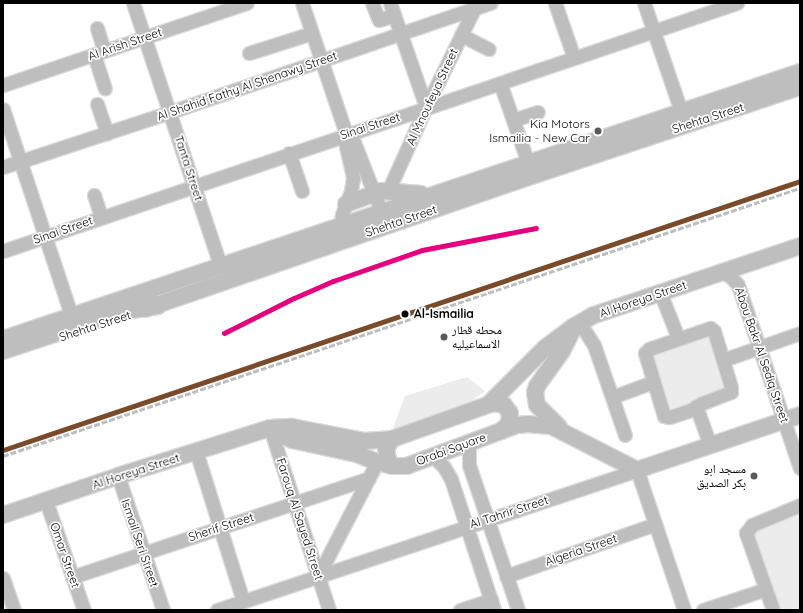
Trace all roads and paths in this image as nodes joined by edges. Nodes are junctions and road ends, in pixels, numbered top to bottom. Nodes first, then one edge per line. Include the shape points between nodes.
1 (133, 3) edge
2 (247, 3) edge
3 (302, 3) edge
4 (372, 3) edge
5 (491, 3) edge
6 (555, 3) edge
7 (644, 3) edge
8 (734, 3) edge
9 (475, 5) edge
10 (392, 9) edge
11 (97, 28) dead end
12 (653, 31) junction
13 (312, 33) junction
14 (400, 34) junction
15 (461, 35) junction
16 (145, 38) junction
17 (489, 49) dead end
18 (99, 53) junction
19 (249, 53) dead end
20 (574, 58) junction
21 (321, 61) junction
22 (800, 72) edge
23 (500, 82) junction
24 (3, 85) edge
25 (800, 87) edge
26 (105, 88) dead end
27 (97, 104) dead end
28 (426, 107) junction
29 (3, 109) edge
30 (682, 111) junction
31 (170, 112) junction
32 (538, 112) dead end
33 (513, 120) junction
34 (106, 133) junction
35 (346, 134) junction
36 (289, 153) junction
37 (20, 161) junction
38 (528, 163) junction
39 (3, 167) edge
40 (195, 186) junction
41 (302, 191) dead end
42 (382, 192) junction
43 (432, 194) junction
44 (94, 195) dead end
45 (346, 204) junction
46 (101, 217) junction
47 (384, 219) junction
48 (343, 233) junction
49 (45, 236) junction
50 (800, 246) edge
51 (3, 250) edge
52 (220, 265) junction
53 (722, 272) junction
54 (660, 292) junction
55 (158, 305) junction
56 (71, 316) junction
57 (577, 325) junction
58 (800, 333) edge
59 (678, 338) junction
60 (3, 339) edge
61 (759, 347) junction
62 (3, 350) edge
63 (3, 356) edge
64 (723, 360) junction
65 (654, 382) junction
66 (612, 397) junction
67 (488, 404) junction
68 (696, 406) junction
69 (800, 414) edge
70 (784, 420) junction
71 (270, 428) junction
72 (501, 431) junction
73 (562, 431) junction
74 (625, 435) dead end
75 (392, 439) junction
76 (469, 442) junction
77 (710, 445) junction
78 (196, 451) junction
79 (433, 456) junction
80 (377, 462) junction
81 (393, 466) junction
82 (800, 468) edge
83 (637, 470) junction
84 (118, 476) junction
85 (369, 478) junction
86 (46, 501) junction
87 (295, 502) junction
88 (800, 505) edge
89 (3, 515) edge
90 (487, 520) junction
91 (655, 524) junction
92 (466, 526) junction
93 (220, 527) junction
94 (144, 553) junction
95 (318, 576) junction
96 (506, 576) junction
97 (72, 577) junction
98 (3, 578) edge
99 (766, 589) junction
100 (243, 602) junction
101 (493, 605) edge
102 (10, 607) edge
103 (84, 610) edge
104 (163, 610) edge
105 (217, 610) edge
106 (329, 610) edge
107 (460, 610) edge
108 (518, 610) edge
109 (684, 610) edge
110 (703, 610) edge
111 (773, 610) edge

1 - 16 street, Tanta Street
2 - 16 street, Al Arish Street
3 - 13 street
4 - 10 street via 379,20
5 - 9 street, Al Shahid Fathy Al Shenawy Street
6 - 20 street
7 - 12 street
8 - 12 street, Sinai Street
9 - 14 street, Al Shahid Fathy Al Shenawy Street
9 - 15 street, Al Mnoufeya Street
10 - 14 street
11 - 18 street
12 - 20 street, Sinai Street
12 - 30 street
13 - 19 street
13 - 21 street
14 - 21 street, Al Shahid Fathy Al Shenawy Street
14 - 28 street
15 - 17 street
15 - 28 street, Al Mnoufeya Street
16 - 18 street, Al Arish Street
16 - 31 street, Tanta Street
18 - 24 street, Al Arish Street
18 - 26 street
20 - 23 street, Sinai Street
21 - 31 street, Al Shahid Fathy Al Shenawy Street
21 - 35 street
22 - 30 main road, Shehta Street
23 - 28 street, Sinai Street
23 - 33 street
25 - 47 main road, Shehta Street
27 - 34 street
28 - 35 street, Sinai Street
28 - 42 street, Al Mnoufeya Street
29 - 37 street
30 - 38 main road, Shehta Street
31 - 34 street, Al Shahid Fathy Al Shenawy Street
31 - 40 street, Tanta Street
32 - 33 street
33 - 38 street
34 - 37 street, Al Shahid Fathy Al Shenawy Street
35 - 36 street, Sinai Street
35 - 42 street via 354,142
35 - 45 street via 345,142 353,178
36 - 40 street, Sinai Street
36 - 41 street
37 - 39 street, Al Shahid Fathy Al Shenawy Street
37 - 49 street
38 - 43 main road, Shehta Street
40 - 46 street, Sinai Street
40 - 52 street, Tanta Street
42 - 43 main road
42 - 45 main road
42 - 47 street
43 - 47 main road, Shehta Street
44 - 46 street
45 - 48 street via 342,215
46 - 49 street, Sinai Street
47 - 48 main road, Shehta Street
48 - 52 main road, Shehta Street
48 - 55 main road, Shehta Street
49 - 51 street, Sinai Street
49 - 56 street
50 - 53 main road, Al Horeya Street
52 - 56 main road, Shehta Street
53 - 54 main road, Al Horeya Street
53 - 61 street, Abou Bakr Al Sediq Street via 738,285
54 - 57 main road, Al Horeya Street via 609,309
54 - 59 street
55 - 62 highway via 120,311
55 - 63 main road, Shehta Street
56 - 60 main road, Shehta Street
57 - 66 street via 594,346
57 - 67 main road, Al Horeya Street via 545,348
57 - 73 main road via 535,392 537,405
58 - 61 street
59 - 64 street via 708,328 713,329
59 - 65 street via 647,351 645,356
61 - 64 street
61 - 70 street, Abou Bakr Al Sediq Street
64 - 68 street via 731,392
65 - 66 street
65 - 68 street via 664,416 669,417
66 - 74 street
67 - 72 main road, Orabi Square via 504,405 510,413 509,424
67 - 75 main road
68 - 77 street
69 - 70 main road, Al Tahrir Street
70 - 77 main road, Al Tahrir Street
70 - 82 street, Abou Bakr Al Sediq Street
71 - 75 main road, Al Horeya Street via 292,427 365,440
71 - 78 main road, Al Horeya Street
71 - 80 main road via 292,440 357,454
71 - 87 street, Farouq Al Sayed Street
72 - 73 main road via 528,424 540,424
72 - 76 main road, Orabi Square
73 - 83 main road
75 - 81 main road via 387,445 386,453
76 - 79 main road, Orabi Square
76 - 90 street via 469,465
77 - 83 main road, Al Tahrir Street
78 - 84 main road, Al Horeya Street
78 - 93 street
79 - 81 main road, Orabi Square via 407,466
79 - 92 street via 451,479
80 - 81 main road
80 - 85 street
83 - 90 street, Al Tahrir Street
83 - 91 street
84 - 86 main road, Al Horeya Street
84 - 94 street, Ismail Seri Street
85 - 87 street, Sherif Street
85 - 95 street
86 - 89 main road, Al Horeya Street
86 - 97 street, Omar Street
87 - 93 street, Sherif Street
87 - 95 street, Farouq Al Sayed Street
88 - 99 street via 752,525 748,530 746,536
90 - 92 street, Al Tahrir Street
90 - 96 street
91 - 96 street, Algeria Street
91 - 109 street
92 - 95 street, Al Tahrir Street
92 - 101 street
93 - 94 street, Sherif Street
93 - 100 street
94 - 97 street, Sherif Street
94 - 104 street, Ismail Seri Street
95 - 100 street, Al Tahrir Street
95 - 106 street, Farouq Al Sayed Street
96 - 108 street
97 - 103 street, Omar Street
98 - 102 street
99 - 110 street
99 - 111 street
100 - 105 street, Al Tahrir Street
101 - 107 street

